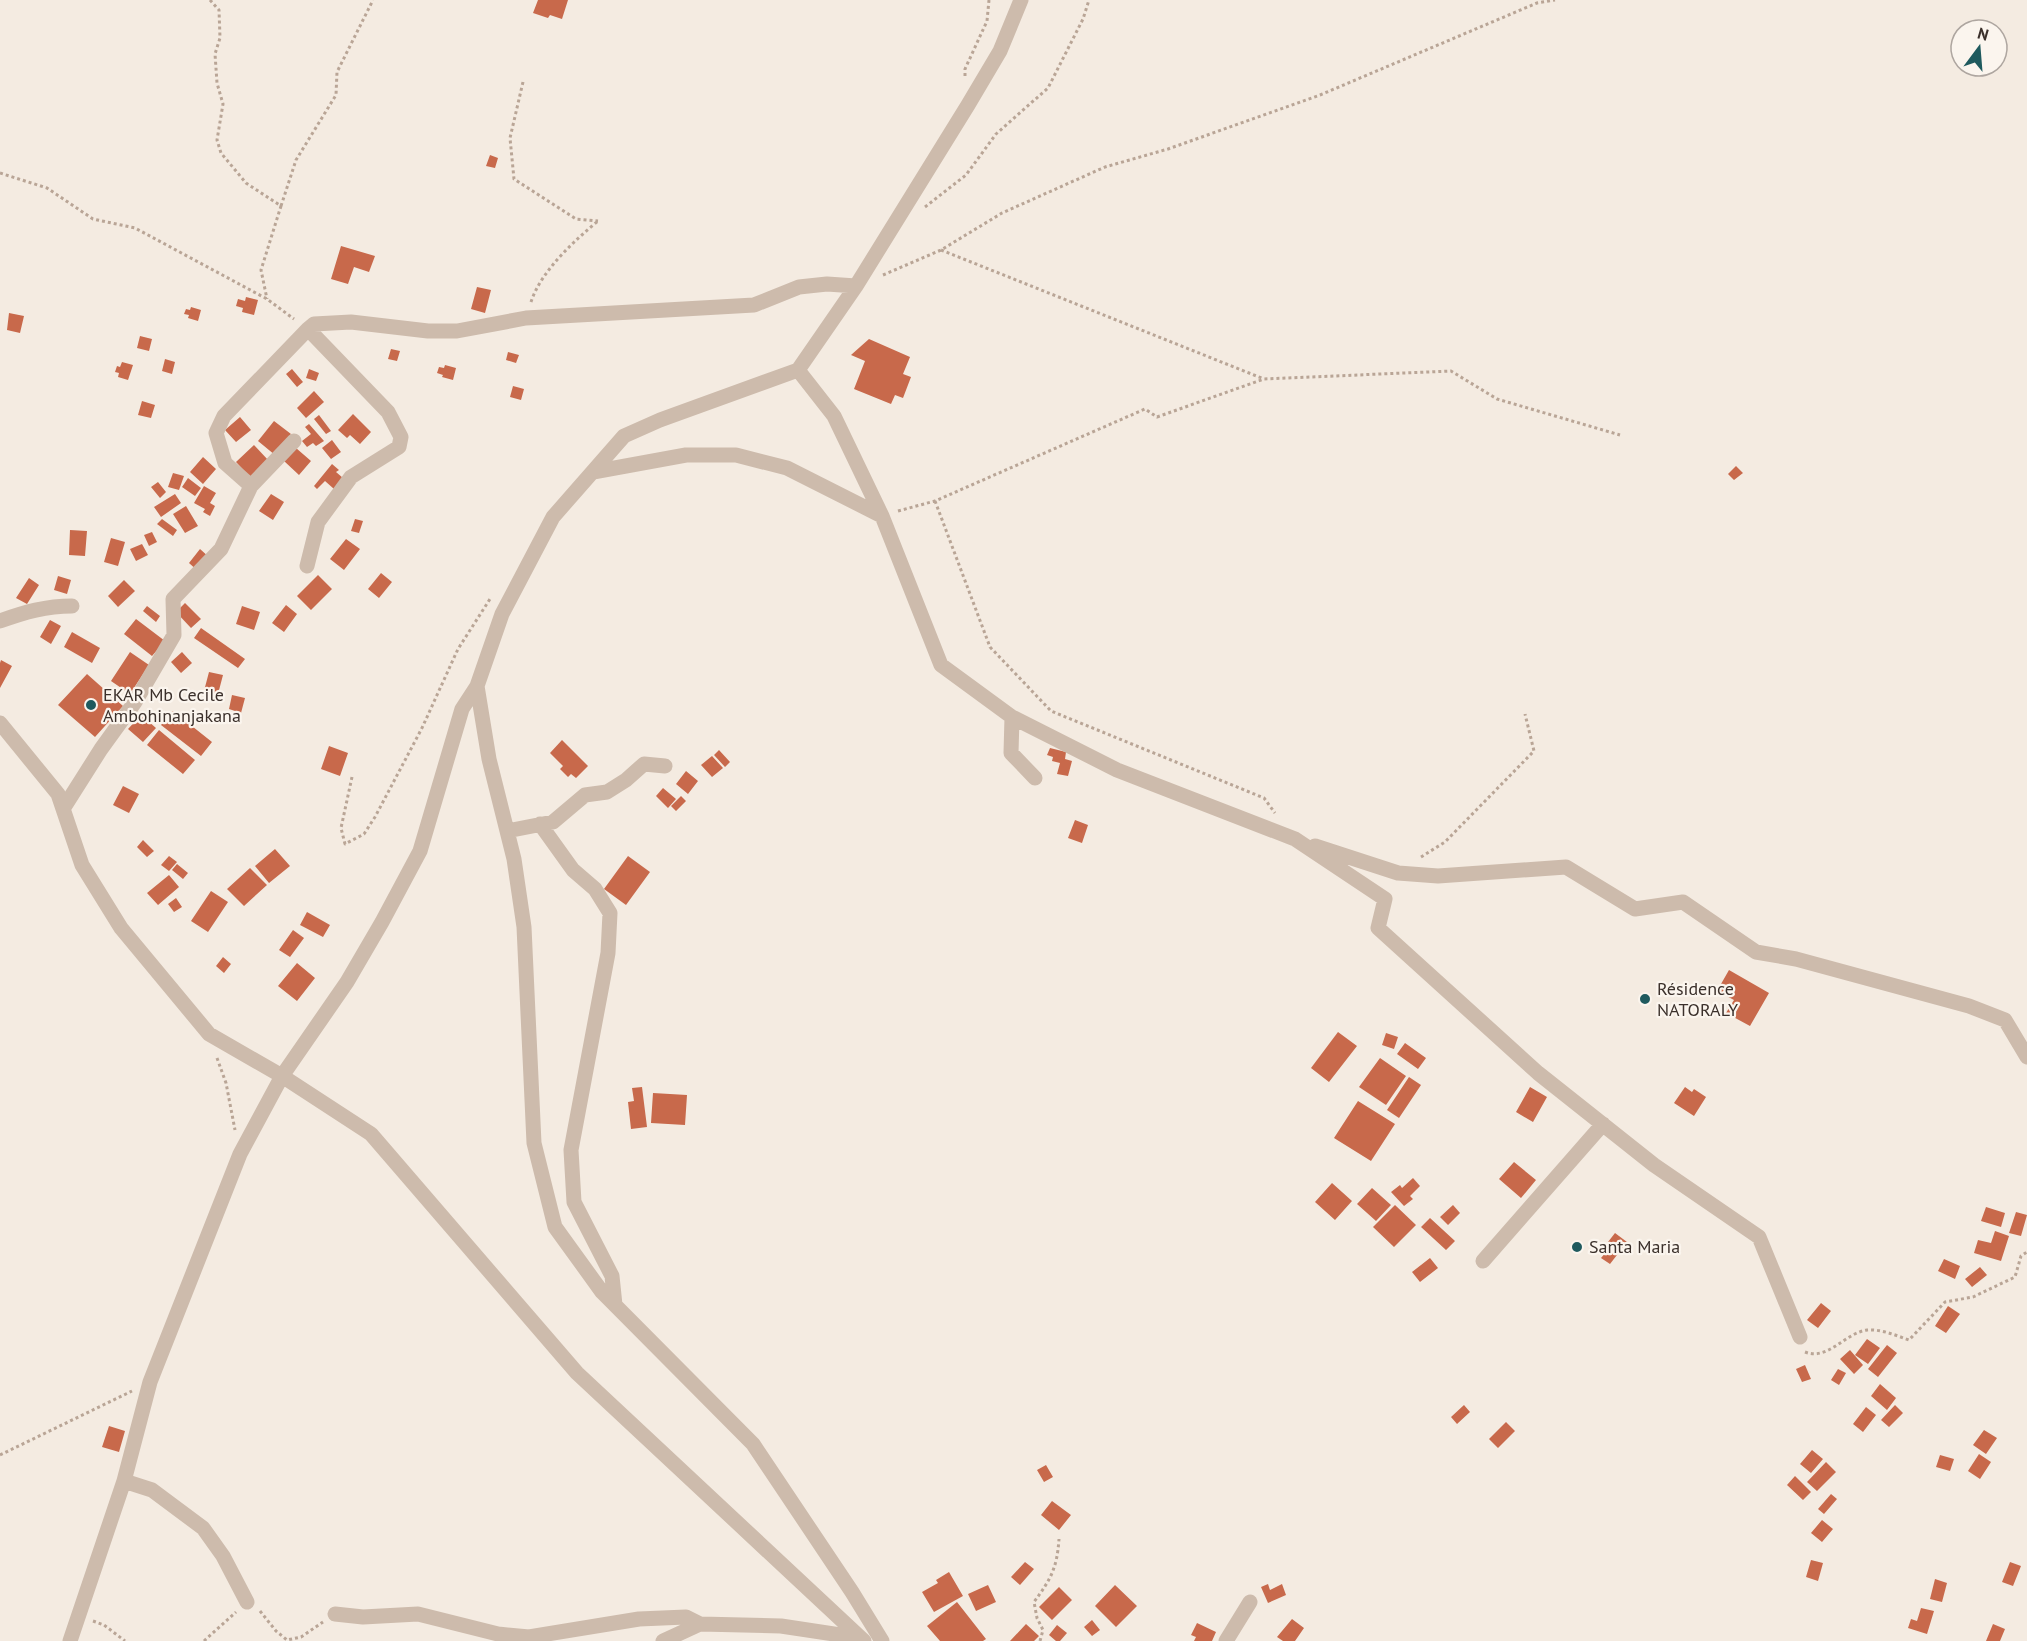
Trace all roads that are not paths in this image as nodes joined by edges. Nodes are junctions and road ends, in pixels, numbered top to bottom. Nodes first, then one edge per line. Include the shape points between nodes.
1 (1021, 0) edge
2 (856, 286) junction
3 (308, 330) junction
4 (798, 370) junction
5 (294, 441) dead end
6 (593, 472) junction
7 (251, 486) junction
8 (882, 516) junction
9 (307, 566) dead end
10 (72, 606) dead end
11 (0, 621) edge
12 (477, 686) junction
13 (1012, 717) junction
14 (0, 723) edge
15 (665, 766) dead end
16 (1035, 778) dead end
17 (63, 809) junction
18 (540, 824) junction
19 (507, 831) junction
20 (1295, 839) junction
21 (2027, 1057) edge
22 (282, 1076) junction
23 (1603, 1124) junction
24 (1483, 1261) dead end
25 (615, 1305) junction
26 (1800, 1337) road end
27 (124, 1481) junction
28 (247, 1602) road end
29 (1250, 1602) dead end
30 (335, 1614) road end
31 (700, 1624) junction
32 (862, 1640) edge
33 (70, 1641) edge
34 (663, 1641) edge
35 (882, 1641) edge
36 (1227, 1641) edge

1 - 2 street via 1000,51
2 - 3 street via 799,287 754,305 526,318 457,331 351,322 314,324
2 - 4 street
3 - 7 street via 224,416 216,434 225,463
3 - 9 street via 388,412 401,437 399,447 351,477 318,522
4 - 6 street via 624,436
4 - 8 street via 834,416
5 - 7 street
6 - 8 street via 686,455 736,455 787,468
6 - 12 street via 554,517 502,614
7 - 17 street via 221,549 173,599 174,635 135,702
8 - 13 street via 940,665
10 - 11 street via 30,610
12 - 19 street via 489,759
12 - 22 street via 462,709 420,851 347,982
13 - 16 street via 1011,753
13 - 20 street via 1118,770
14 - 17 street via 58,794
15 - 18 street via 644,764 607,792 585,795 553,822
17 - 22 street via 82,865 121,928 209,1034
18 - 19 street
18 - 25 street via 573,870 595,889 610,913 608,953 571,1150 574,1202 612,1276
19 - 25 street via 524,927 534,1143 555,1227
20 - 21 street via 1398,873 1437,876 1566,867 1635,909 1683,902 1756,952 1819,965 1969,1006 2005,1020
20 - 23 street via 1385,899 1378,928 1538,1073
22 - 27 street via 240,1154 150,1382
22 - 32 street via 371,1134 577,1373
23 - 24 street
23 - 26 street via 1654,1165 1759,1238
25 - 35 street via 753,1444
27 - 28 street via 152,1490 203,1528
27 - 33 street
29 - 36 street
30 - 31 street via 418,1614 498,1634 529,1637 639,1619 686,1617
31 - 32 street via 781,1626
31 - 34 street

